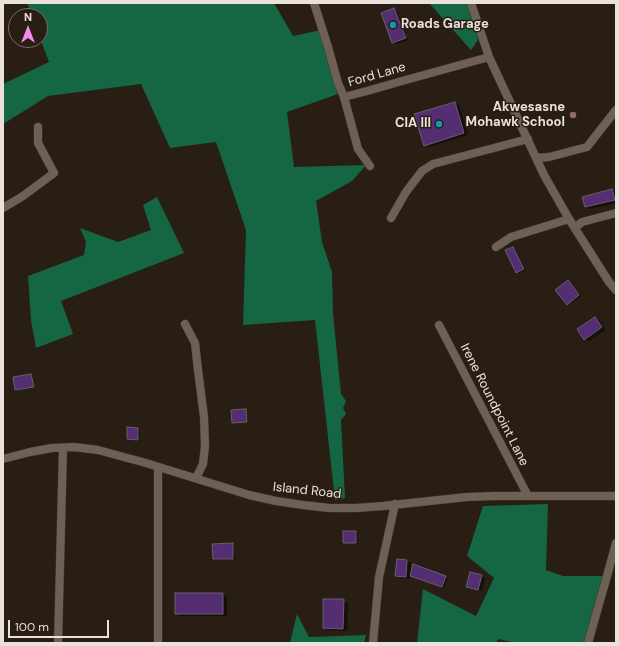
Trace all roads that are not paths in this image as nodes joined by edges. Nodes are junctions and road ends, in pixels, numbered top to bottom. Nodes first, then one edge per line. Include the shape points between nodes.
1 (314, 3) edge
2 (471, 3) edge
3 (489, 57) junction
4 (344, 97) junction
5 (616, 110) edge
6 (38, 127) dead end
7 (528, 139) junction
8 (536, 158) junction
9 (370, 166) dead end
10 (3, 208) edge
11 (616, 213) edge
12 (391, 218) dead end
13 (569, 220) junction
14 (575, 228) junction
15 (496, 247) dead end
16 (616, 290) edge
17 (185, 324) dead end
18 (439, 324) dead end
19 (63, 448) junction
20 (3, 459) edge
21 (158, 467) junction
22 (196, 478) junction
23 (528, 496) junction
24 (616, 496) edge
25 (395, 504) junction
26 (616, 543) edge
27 (58, 643) edge
28 (158, 643) edge
29 (373, 643) edge
30 (588, 643) edge

1 - 4 street, Ford Lane
2 - 3 street
3 - 4 street, Ford Lane
3 - 7 street
4 - 9 street via 358,149
5 - 8 street via 586,147 549,158
6 - 10 street via 38,143 54,173
7 - 8 street
7 - 12 street via 433,164 422,171
8 - 13 street
11 - 14 street via 582,222
13 - 14 street
13 - 15 street via 511,237
14 - 16 street
17 - 22 street via 195,342 204,418 203,464
18 - 23 street, Irene Roundpoint Lane
19 - 20 street, Island Road via 30,452
19 - 21 street, Island Road via 98,450
19 - 27 street
21 - 22 street, Island Road
21 - 28 street
22 - 25 street, Island Road via 249,495 303,505 356,508
23 - 24 street, Island Road
23 - 25 street, Island Road via 467,497
25 - 29 street via 379,577
26 - 30 street

